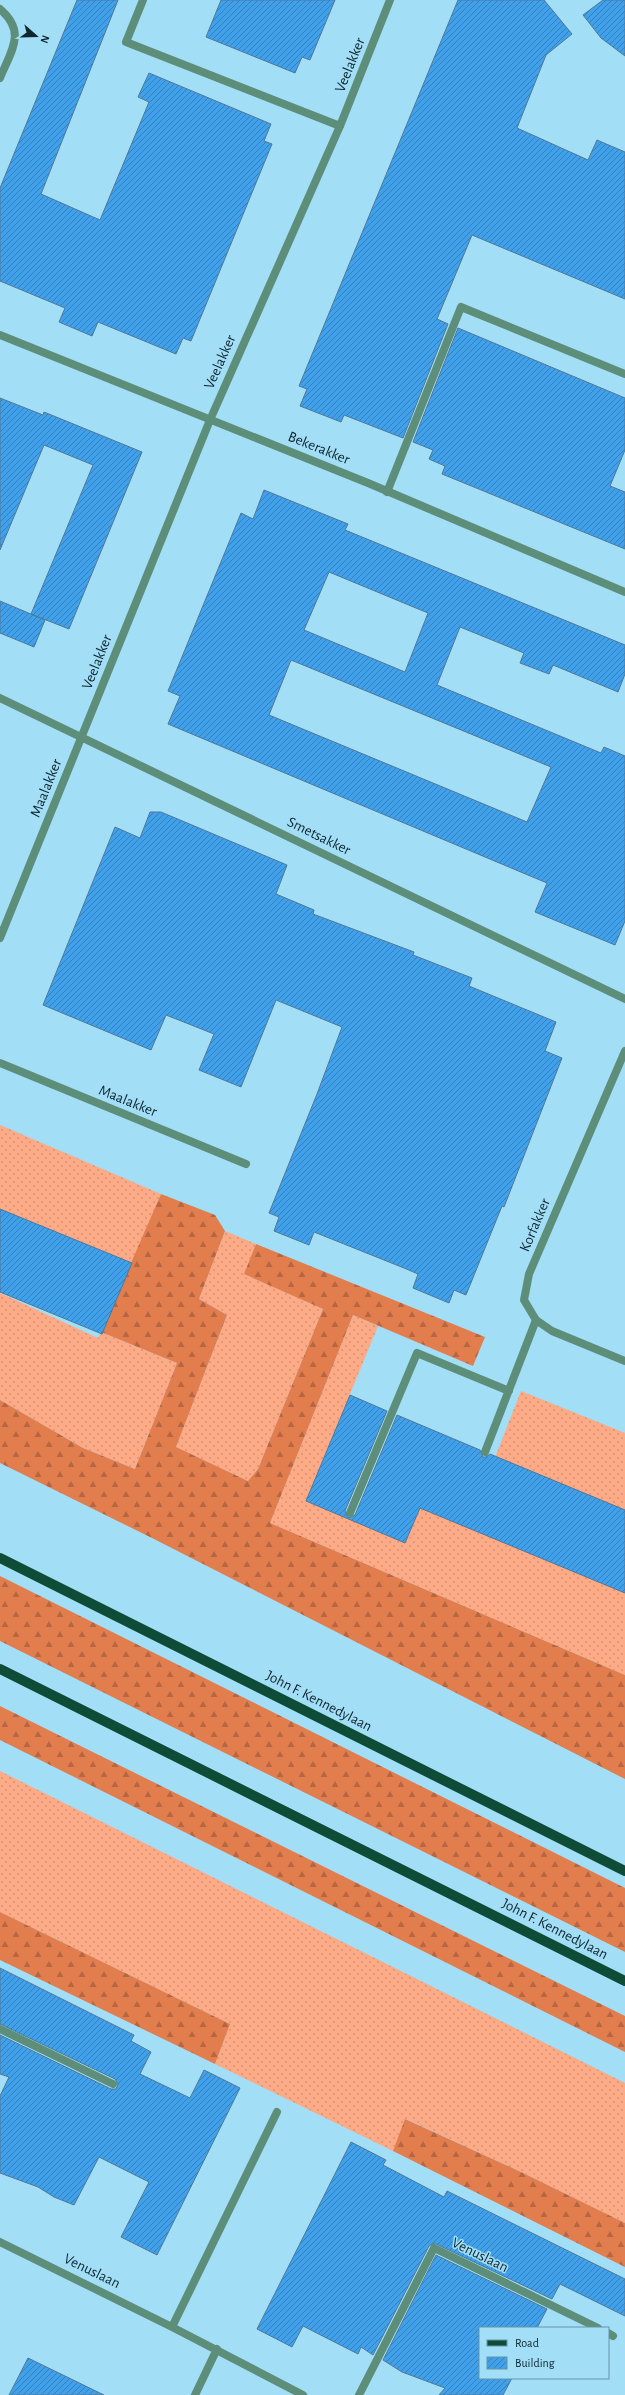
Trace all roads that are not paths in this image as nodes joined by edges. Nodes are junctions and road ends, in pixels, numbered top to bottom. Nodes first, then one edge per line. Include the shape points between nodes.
1 (143, 0) edge
2 (390, 0) edge
3 (0, 9) edge
4 (0, 78) edge
5 (340, 126) junction
6 (0, 335) edge
7 (625, 374) edge
8 (210, 420) junction
9 (387, 492) junction
10 (625, 592) edge
11 (0, 698) edge
12 (82, 737) junction
13 (0, 938) edge
14 (625, 998) edge
15 (625, 1052) edge
16 (0, 1064) edge
17 (246, 1164) dead end
18 (536, 1320) junction
19 (625, 1361) edge
20 (509, 1391) junction
21 (485, 1452) dead end
22 (350, 1513) dead end
23 (0, 1558) edge
24 (0, 1669) edge
25 (625, 1871) edge
26 (625, 1981) edge
27 (0, 2029) edge
28 (112, 2084) dead end
29 (277, 2112) dead end
30 (0, 2242) edge
31 (172, 2326) junction
32 (596, 2327) edge
33 (217, 2350) junction
34 (195, 2395) edge
35 (303, 2395) edge
36 (359, 2395) edge

1 - 5 street via 126,42
2 - 5 street, Veelakker
3 - 4 street via 11,18 17,35
5 - 8 street, Veelakker
6 - 8 street, Bekerakker
7 - 9 street via 461,307
8 - 9 street, Bekerakker
8 - 12 street, Veelakker
9 - 10 street, Bekerakker
11 - 12 street, Smetsakker
12 - 13 street, Maalakker
12 - 14 street, Smetsakker
15 - 18 street, Korfakker via 529,1274 524,1300
16 - 17 street, Maalakker
18 - 19 street, Korfakker via 552,1331
18 - 20 street
20 - 21 street
20 - 22 street via 417,1353
23 - 25 main road, John F. Kennedylaan
24 - 26 main road, John F. Kennedylaan
27 - 28 street
29 - 31 street
30 - 31 street, Venuslaan
31 - 33 street, Venuslaan
32 - 36 street, Venuslaan via 434,2248
33 - 34 street
33 - 35 street, Venuslaan

